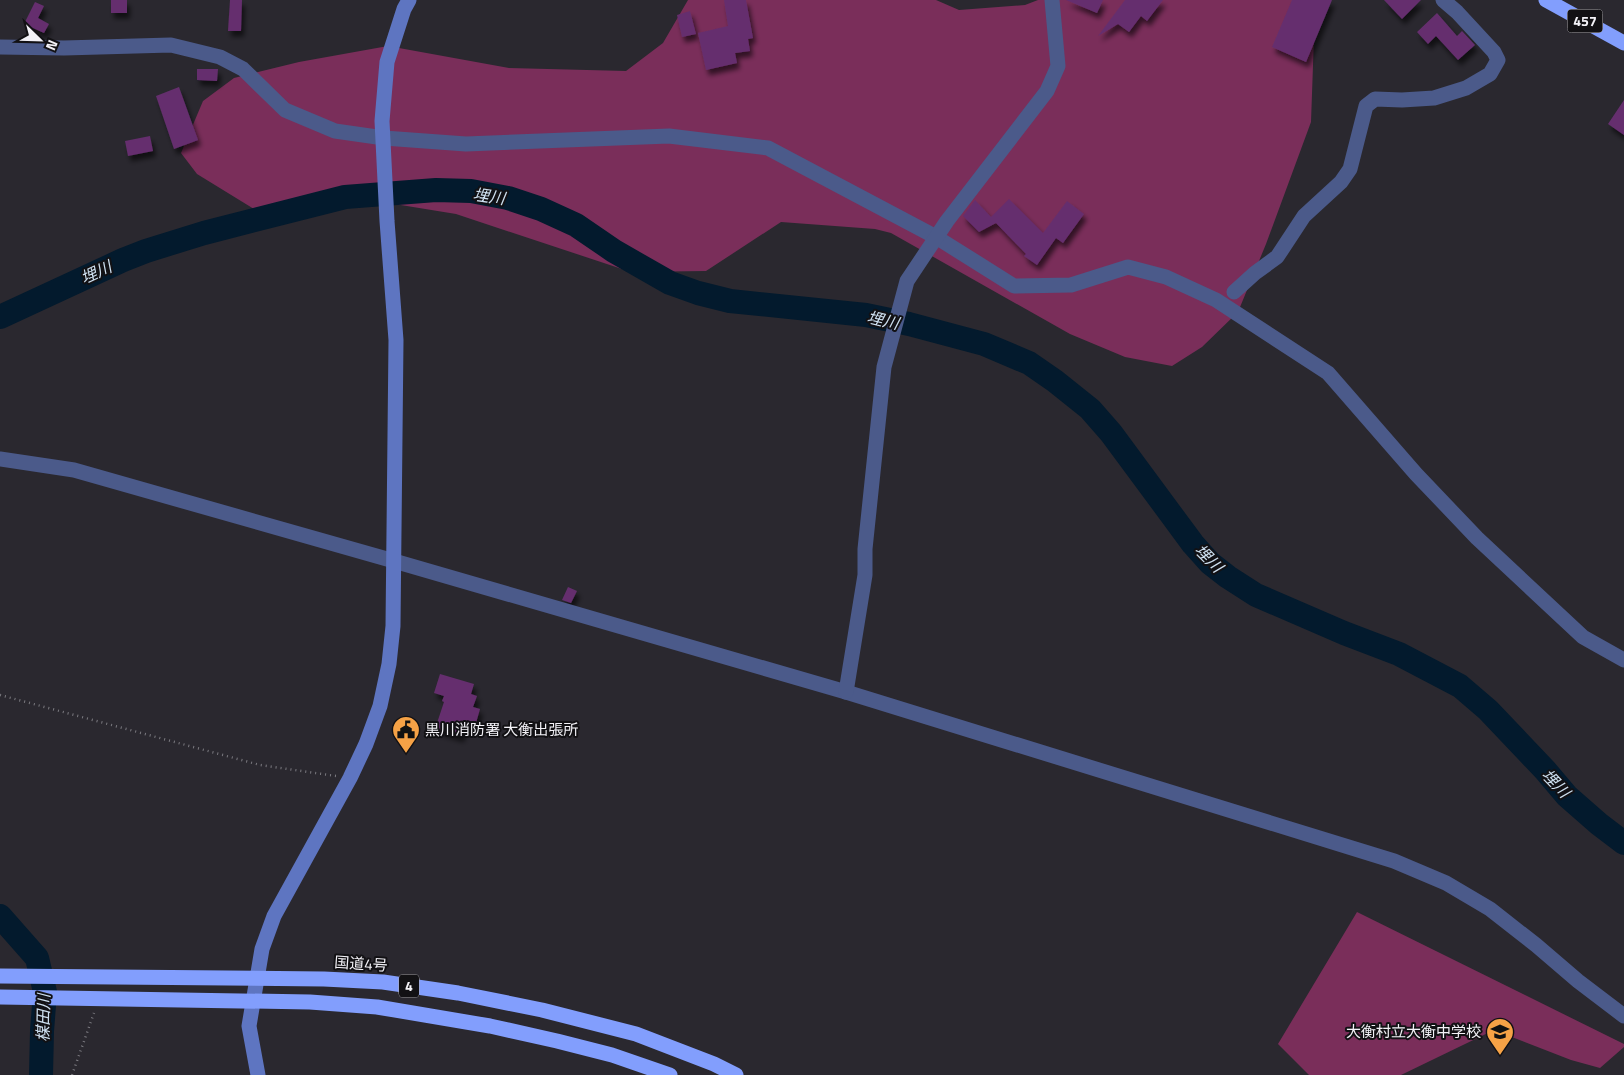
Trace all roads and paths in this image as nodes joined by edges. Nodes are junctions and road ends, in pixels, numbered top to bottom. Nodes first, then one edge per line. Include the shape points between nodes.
1 (409, 0) edge
2 (1052, 0) edge
3 (1443, 0) edge
4 (1546, 0) edge
5 (1624, 43) edge
6 (0, 47) edge
7 (384, 141) junction
8 (936, 237) junction
9 (1234, 292) dead end
10 (0, 459) edge
11 (394, 561) junction
12 (1624, 660) edge
13 (846, 692) junction
14 (0, 695) edge
15 (350, 778) junction
16 (0, 976) edge
17 (256, 978) junction
18 (0, 997) edge
19 (101, 998) junction
20 (253, 1001) junction
21 (1624, 1016) edge
22 (72, 1075) edge
23 (258, 1075) edge
24 (670, 1075) edge
25 (736, 1075) edge

1 - 7 street via 387,62 382,121
2 - 8 street via 1058,66 1047,91
3 - 9 street via 1494,52 1498,60 1490,74 1466,88 1434,98 1375,99 1366,106 1350,169 1341,182 1304,216 1277,258
4 - 5 highway, 457
6 - 7 street via 171,45 220,58 243,69 285,110 335,130
7 - 8 street via 466,144 669,136 768,148
7 - 11 street via 396,340
8 - 12 street via 1014,286 1071,285 1128,267 1166,277 1216,300 1328,373 1477,538 1583,637
8 - 13 street via 907,282 884,367 864,575
10 - 11 street via 74,470
11 - 13 street
11 - 15 street via 389,664 380,706
13 - 21 street via 1394,861 1446,883 1490,909
14 - 15 path via 260,765
15 - 17 street via 274,916
16 - 17 highway, 国道4号 / 4
17 - 20 street
17 - 25 highway, 国道4号 / 4 via 383,982 458,993 636,1034
18 - 19 highway, 4
19 - 20 highway, 4
19 - 22 path
20 - 23 street via 249,1026
20 - 24 highway, 4 via 377,1007 490,1026 612,1055

